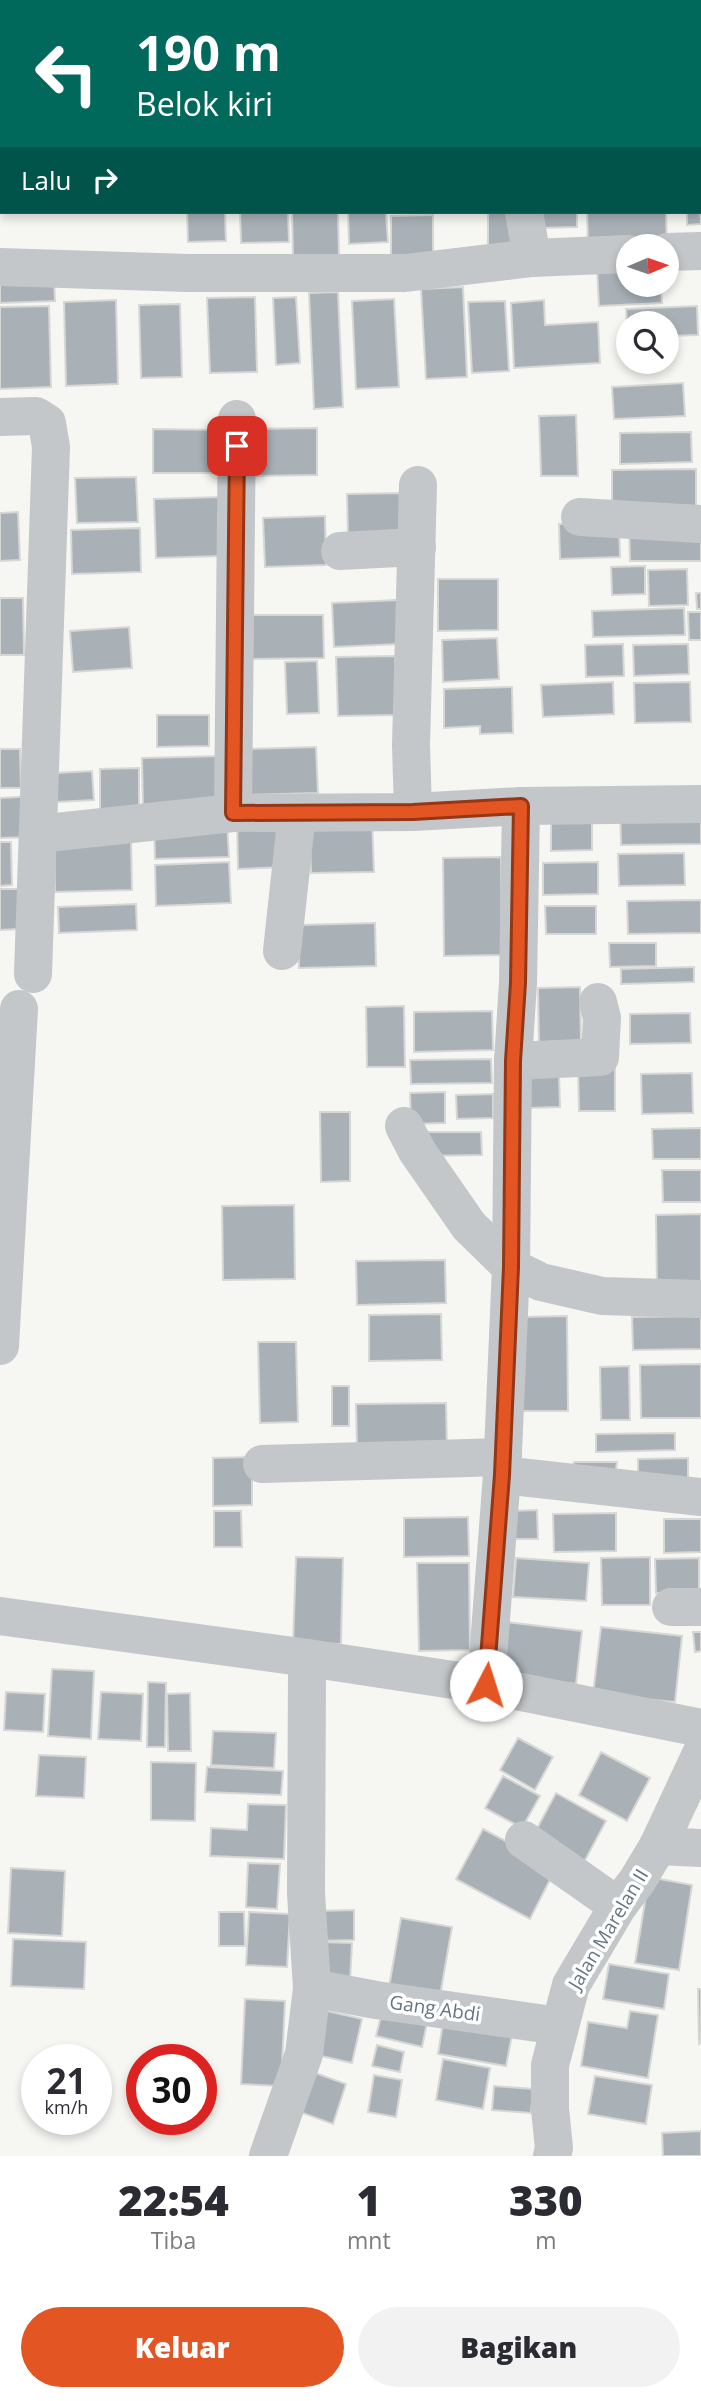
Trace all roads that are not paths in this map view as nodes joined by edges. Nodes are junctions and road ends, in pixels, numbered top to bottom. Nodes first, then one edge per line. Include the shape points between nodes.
1 (524, 214) edge
2 (701, 251) edge
3 (679, 252) edge
4 (616, 254) edge
5 (532, 258) junction
6 (0, 267) edge
7 (0, 417) edge
8 (237, 419) dead end
9 (418, 485) dead end
10 (580, 517) dead end
11 (701, 524) edge
12 (417, 547) junction
13 (340, 551) dead end
14 (701, 804) edge
15 (521, 806) junction
16 (413, 812) junction
17 (233, 813) junction
18 (296, 813) junction
19 (38, 834) junction
20 (282, 951) dead end
21 (33, 974) dead end
22 (598, 1002) dead end
23 (19, 1009) dead end
24 (513, 1061) junction
25 (404, 1126) dead end
26 (511, 1267) junction
27 (701, 1299) edge
28 (0, 1346) edge
29 (262, 1464) dead end
30 (502, 1466) junction
31 (701, 1497) edge
32 (0, 1616) edge
33 (307, 1674) dead end
34 (486, 1685) junction
35 (701, 1728) edge
36 (701, 1754) edge
37 (524, 1840) dead end
38 (658, 1846) junction
39 (701, 1848) edge
40 (618, 1906) junction
41 (312, 1988) junction
42 (559, 2026) junction
43 (558, 2153) edge
44 (268, 2156) edge

1 - 5 street
2 - 3 street
4 - 5 street
5 - 6 street via 405,274
7 - 19 street via 36,416 47,423 51,447
8 - 17 street
9 - 12 street
10 - 11 street
12 - 13 street
12 - 16 street
14 - 15 street
15 - 16 street
15 - 24 street
16 - 18 street
17 - 18 street
17 - 19 street
18 - 20 street
19 - 21 street
22 - 24 street via 600,1057
23 - 28 street
24 - 26 street
25 - 26 street via 469,1226
26 - 27 street via 541,1282 602,1296
26 - 30 street
29 - 30 street
30 - 31 street
30 - 34 street
32 - 34 street
33 - 41 street via 306,1893
34 - 35 street
36 - 38 street, Jalan Marelan II
37 - 40 street
38 - 39 street
38 - 40 street, Jalan Marelan II
40 - 42 street, Jalan Marelan II via 571,1985
41 - 42 street, Gang Abdi
41 - 44 street via 304,2054
42 - 43 street, Jalan Marelan II via 550,2065 550,2109

